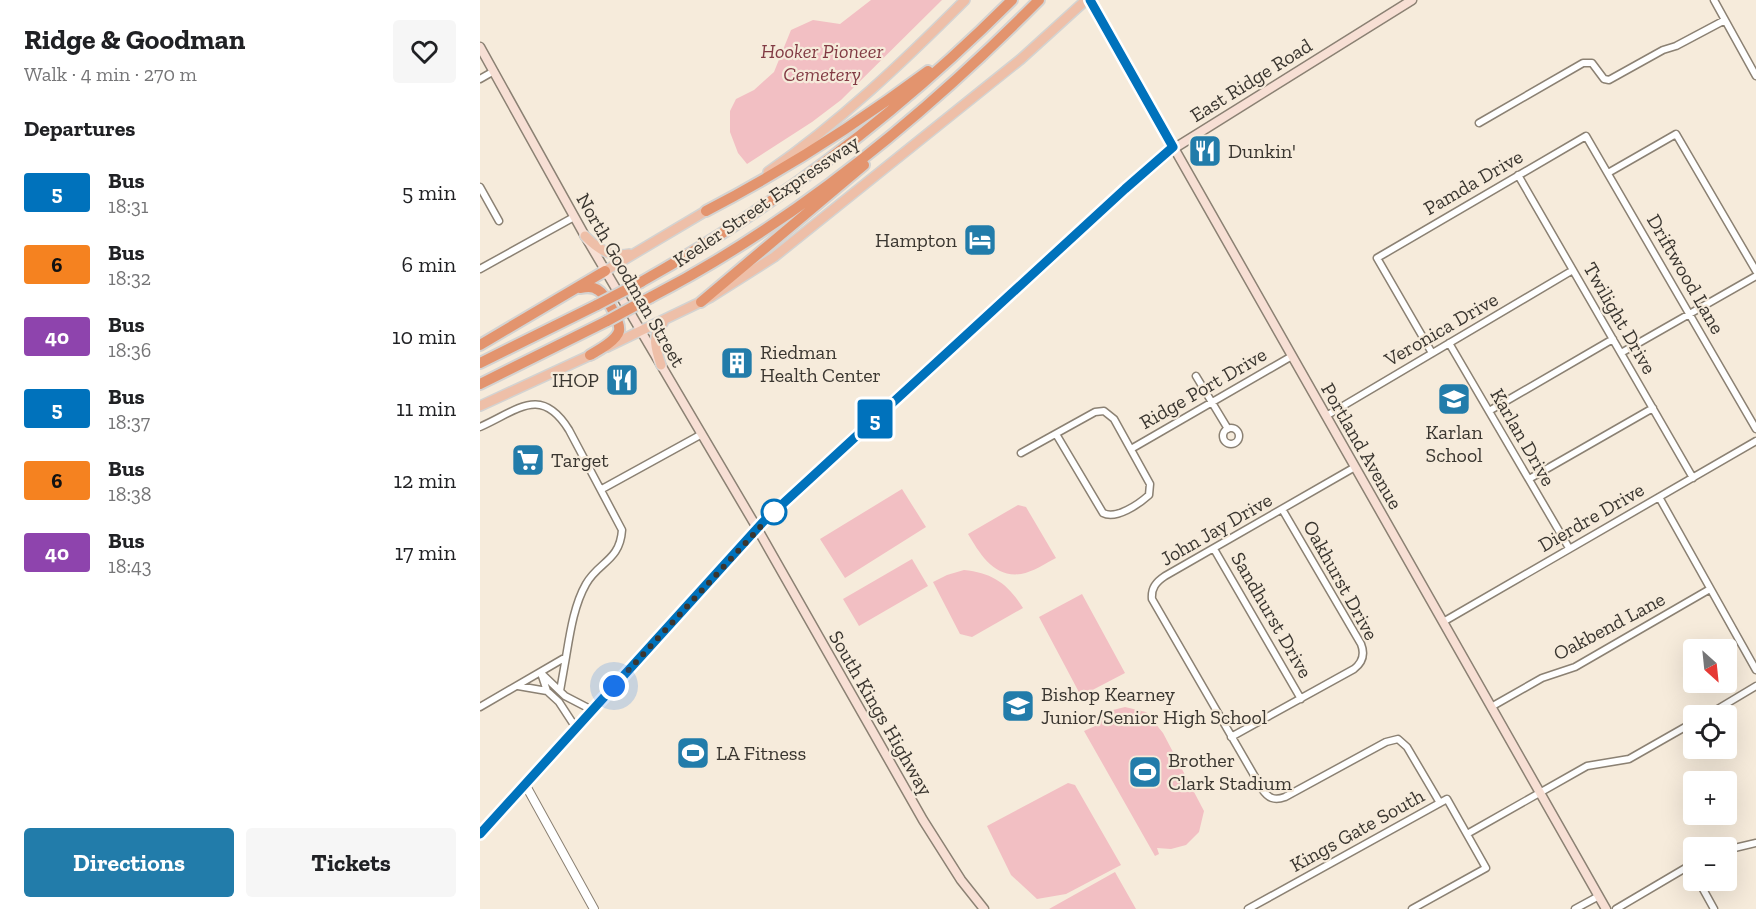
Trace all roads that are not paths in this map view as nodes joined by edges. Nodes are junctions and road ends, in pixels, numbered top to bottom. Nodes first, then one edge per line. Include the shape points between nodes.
1 (964, 0) edge
2 (1012, 0) edge
3 (1039, 0) edge
4 (1088, 0) edge
5 (1412, 0) edge
6 (1714, 0) edge
7 (1725, 20) junction
8 (990, 22) junction
9 (480, 47) edge
10 (494, 71) junction
11 (1756, 76) edge
12 (480, 79) edge
13 (927, 106) junction
14 (1479, 123) dead end
15 (1586, 136) joint
16 (1173, 147) junction
17 (1608, 172) junction
18 (1518, 175) junction
19 (480, 187) edge
20 (706, 211) junction
21 (574, 217) junction
22 (499, 221) dead end
23 (585, 236) junction
24 (640, 250) junction
25 (480, 270) edge
26 (1573, 270) junction
27 (1756, 270) edge
28 (605, 271) junction
29 (1756, 276) edge
30 (571, 291) junction
31 (701, 302) junction
32 (1690, 314) junction
33 (671, 316) junction
34 (641, 331) junction
35 (1613, 339) junction
36 (1449, 343) junction
37 (480, 345) edge
38 (1432, 353) junction
39 (1622, 353) junction
40 (590, 355) junction
41 (1292, 356) junction
42 (480, 363) edge
43 (661, 365) junction
44 (1196, 376) dead end
45 (480, 384) edge
46 (1211, 402) junction
47 (480, 406) edge
48 (1653, 408) junction
49 (1489, 411) junction
50 (1326, 416) junction
51 (480, 427) edge
52 (1228, 429) dead end
53 (1756, 429) edge
54 (702, 434) junction
55 (1056, 434) junction
56 (1756, 441) edge
57 (1131, 449) junction
58 (1022, 453) dead end
59 (1355, 467) junction
60 (1693, 478) junction
61 (1529, 479) junction
62 (602, 489) junction
63 (1659, 497) junction
64 (1282, 509) junction
65 (757, 528) junction
66 (1569, 548) junction
67 (1214, 549) junction
68 (1710, 589) junction
69 (1443, 622) junction
70 (566, 657) junction
71 (1755, 667) edge
72 (541, 673) junction
73 (517, 686) junction
74 (1756, 686) edge
75 (547, 691) junction
76 (560, 691) junction
77 (1301, 699) junction
78 (1724, 705) edge
79 (1491, 706) junction
80 (480, 707) edge
81 (592, 710) junction
82 (576, 728) junction
83 (1683, 729) edge
84 (1231, 737) junction
85 (525, 784) junction
86 (1540, 794) junction
87 (1440, 803) junction
88 (482, 828) edge
89 (1467, 834) junction
90 (1756, 843) edge
91 (1737, 847) edge
92 (1683, 869) edge
93 (1704, 891) edge
94 (1599, 896) junction
95 (594, 909) edge
96 (984, 909) edge
97 (1248, 909) edge
98 (1412, 909) edge
99 (1575, 909) edge
100 (1606, 909) edge
101 (1616, 909) edge
102 (1714, 909) edge

1 - 20 main road via 900,65 844,114 777,165
2 - 8 highway, Keeler Street Expressway
3 - 13 highway, Keeler Street Expressway
4 - 16 main road, Portland Avenue
4 - 31 main road via 1021,59 782,251
5 - 16 main road, East Ridge Road
6 - 7 street
7 - 11 street
7 - 14 street via 1609,80 1592,63 1583,63
8 - 20 highway via 878,107
8 - 42 highway, Keeler Street Expressway, bridge via 904,101 830,160 743,220 641,282
9 - 10 main road, North Goodman Street
10 - 12 street
10 - 21 main road, North Goodman Street
13 - 31 highway via 844,183
13 - 45 highway, Keeler Street Expressway, bridge via 870,153 731,250 607,321
15 - 17 street, Driftwood Lane
15 - 18 street, Pamda Drive
16 - 41 main road, Portland Avenue
16 - 65 main road, East Ridge Road
17 - 27 street via 1676,134
17 - 32 street, Driftwood Lane
18 - 26 street, Twilight Drive
18 - 38 street, Pamda Drive via 1377,258
19 - 22 street
20 - 24 main road
21 - 23 main road, North Goodman Street
21 - 25 street
23 - 24 main road via 613,255
23 - 28 main road, North Goodman Street
24 - 28 main road
26 - 35 street, Twilight Drive
26 - 36 street, Veronica Drive
28 - 30 highway
28 - 34 main road, North Goodman Street
29 - 32 street
30 - 37 highway
30 - 40 highway via 583,287 597,289 618,322 616,337
31 - 33 main road
32 - 39 street
32 - 53 street, Driftwood Lane
33 - 34 main road
33 - 43 main road via 656,333
34 - 40 main road
34 - 43 main road, North Goodman Street
35 - 39 street, Twilight Drive
35 - 49 street
36 - 38 street, Veronica Drive
36 - 49 street, Karlan Drive
38 - 50 street, Veronica Drive
39 - 48 street, Twilight Drive
40 - 47 main road
41 - 46 street, Ridge Port Drive
41 - 50 main road, Portland Avenue
43 - 54 main road, North Goodman Street
44 - 46 street
46 - 52 street
46 - 57 street, Ridge Port Drive
48 - 60 street, Twilight Drive
48 - 61 street
49 - 61 street, Karlan Drive
50 - 59 main road, Portland Avenue
51 - 62 street via 530,404 546,405 565,423
54 - 62 street
54 - 65 main road, North Goodman Street
55 - 57 street via 1104,411 1112,415
55 - 57 street via 1098,507 1108,516 1150,492 1150,484
55 - 58 street
56 - 60 street, Dierdre Drive
59 - 64 street, John Jay Drive
59 - 69 main road, Portland Avenue
60 - 63 street, Dierdre Drive
61 - 66 street, Karlan Drive
62 - 70 street via 621,525 622,537 612,558 586,583
63 - 66 street, Dierdre Drive
63 - 68 street
64 - 67 street, John Jay Drive
64 - 77 street, Oakhurst Drive via 1363,650 1358,665
65 - 81 main road, East Ridge Road
65 - 96 main road, South Kings Highway via 923,820
66 - 69 street, Dierdre Drive
67 - 77 street, Sandhurst Drive
67 - 84 street, John Jay Drive via 1159,580 1152,594
68 - 71 street
68 - 79 street, Oakbend Lane via 1575,667 1542,678
69 - 79 main road, Portland Avenue
70 - 72 street
70 - 76 street
72 - 73 street
72 - 75 street
72 - 76 street
73 - 75 street
73 - 80 street
74 - 78 street
75 - 82 street
76 - 81 street
77 - 84 street, Oakhurst Drive
79 - 86 main road, Portland Avenue
81 - 82 main road, East Ridge Road
82 - 85 main road, East Ridge Road
83 - 86 street via 1623,761 1592,764
84 - 87 street, John Jay Drive via 1265,794 1273,799 1398,739 1407,747
85 - 88 main road, East Ridge Road
85 - 95 street
86 - 89 street
86 - 94 main road, Portland Avenue
87 - 89 street, Kings Gate South via 1447,799
87 - 97 street, Kings Gate South
89 - 98 street via 1486,868
90 - 91 street
92 - 101 street
93 - 102 street
94 - 99 street
94 - 100 main road, Portland Avenue

